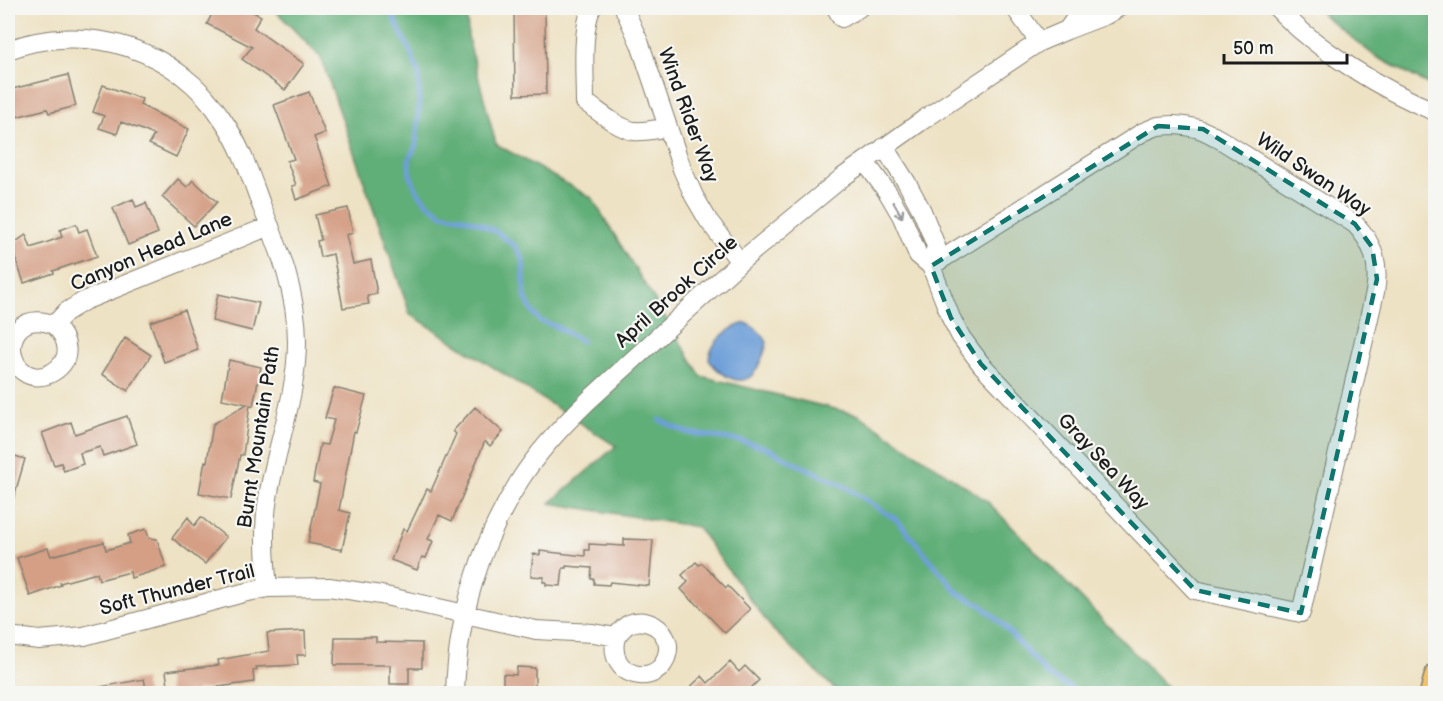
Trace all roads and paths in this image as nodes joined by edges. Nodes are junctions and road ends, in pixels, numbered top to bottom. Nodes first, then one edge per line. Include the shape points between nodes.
1 (592, 8) edge
2 (624, 8) edge
3 (836, 8) edge
4 (859, 8) edge
5 (1015, 8) edge
6 (1083, 8) edge
7 (1118, 8) edge
8 (1277, 8) edge
9 (1067, 30) junction
10 (1039, 42) junction
11 (8, 50) edge
12 (1436, 112) edge
13 (668, 128) junction
14 (884, 147) junction
15 (864, 162) junction
16 (270, 226) junction
17 (740, 262) junction
18 (931, 266) junction
19 (54, 325) dead end
20 (268, 588) junction
21 (1301, 613) joint
22 (464, 615) junction
23 (8, 636) edge
24 (616, 637) dead end
25 (1436, 675) edge
26 (455, 693) edge
27 (1431, 693) edge

1 - 13 street via 585,27 585,102 634,131
2 - 13 street, Wind Rider Way
3 - 4 street via 842,18
5 - 10 street
6 - 9 street
7 - 9 street, April Brook Circle
8 - 12 street via 1351,67 1384,88
9 - 10 street, April Brook Circle
10 - 14 street, April Brook Circle
11 - 16 street, Burnt Mountain Path via 39,41 88,39 136,50 180,73 223,120
13 - 17 street, Wind Rider Way via 694,196
14 - 15 street, April Brook Circle
14 - 18 street, Gray Sea Way via 908,183 936,246
15 - 17 street, April Brook Circle
15 -> 18 street, Gray Sea Way via 903,217 918,255
16 - 19 street, Canyon Head Lane via 84,301
16 - 20 street, Burnt Mountain Path via 290,286 297,341 291,398 266,513
17 - 22 street, April Brook Circle via 589,400 548,443 501,513
18 - 21 street, Gray Sea Way via 951,318 981,364 1195,591
18 - 21 street, Wild Swan Way via 1158,126 1203,129 1355,224 1372,247 1377,279
20 - 22 street, Soft Thunder Trail via 328,587
20 - 23 street, Soft Thunder Trail via 84,636 39,640
22 - 24 street, Soft Thunder Trail via 536,630
22 - 26 street, April Brook Circle
25 - 27 main road

